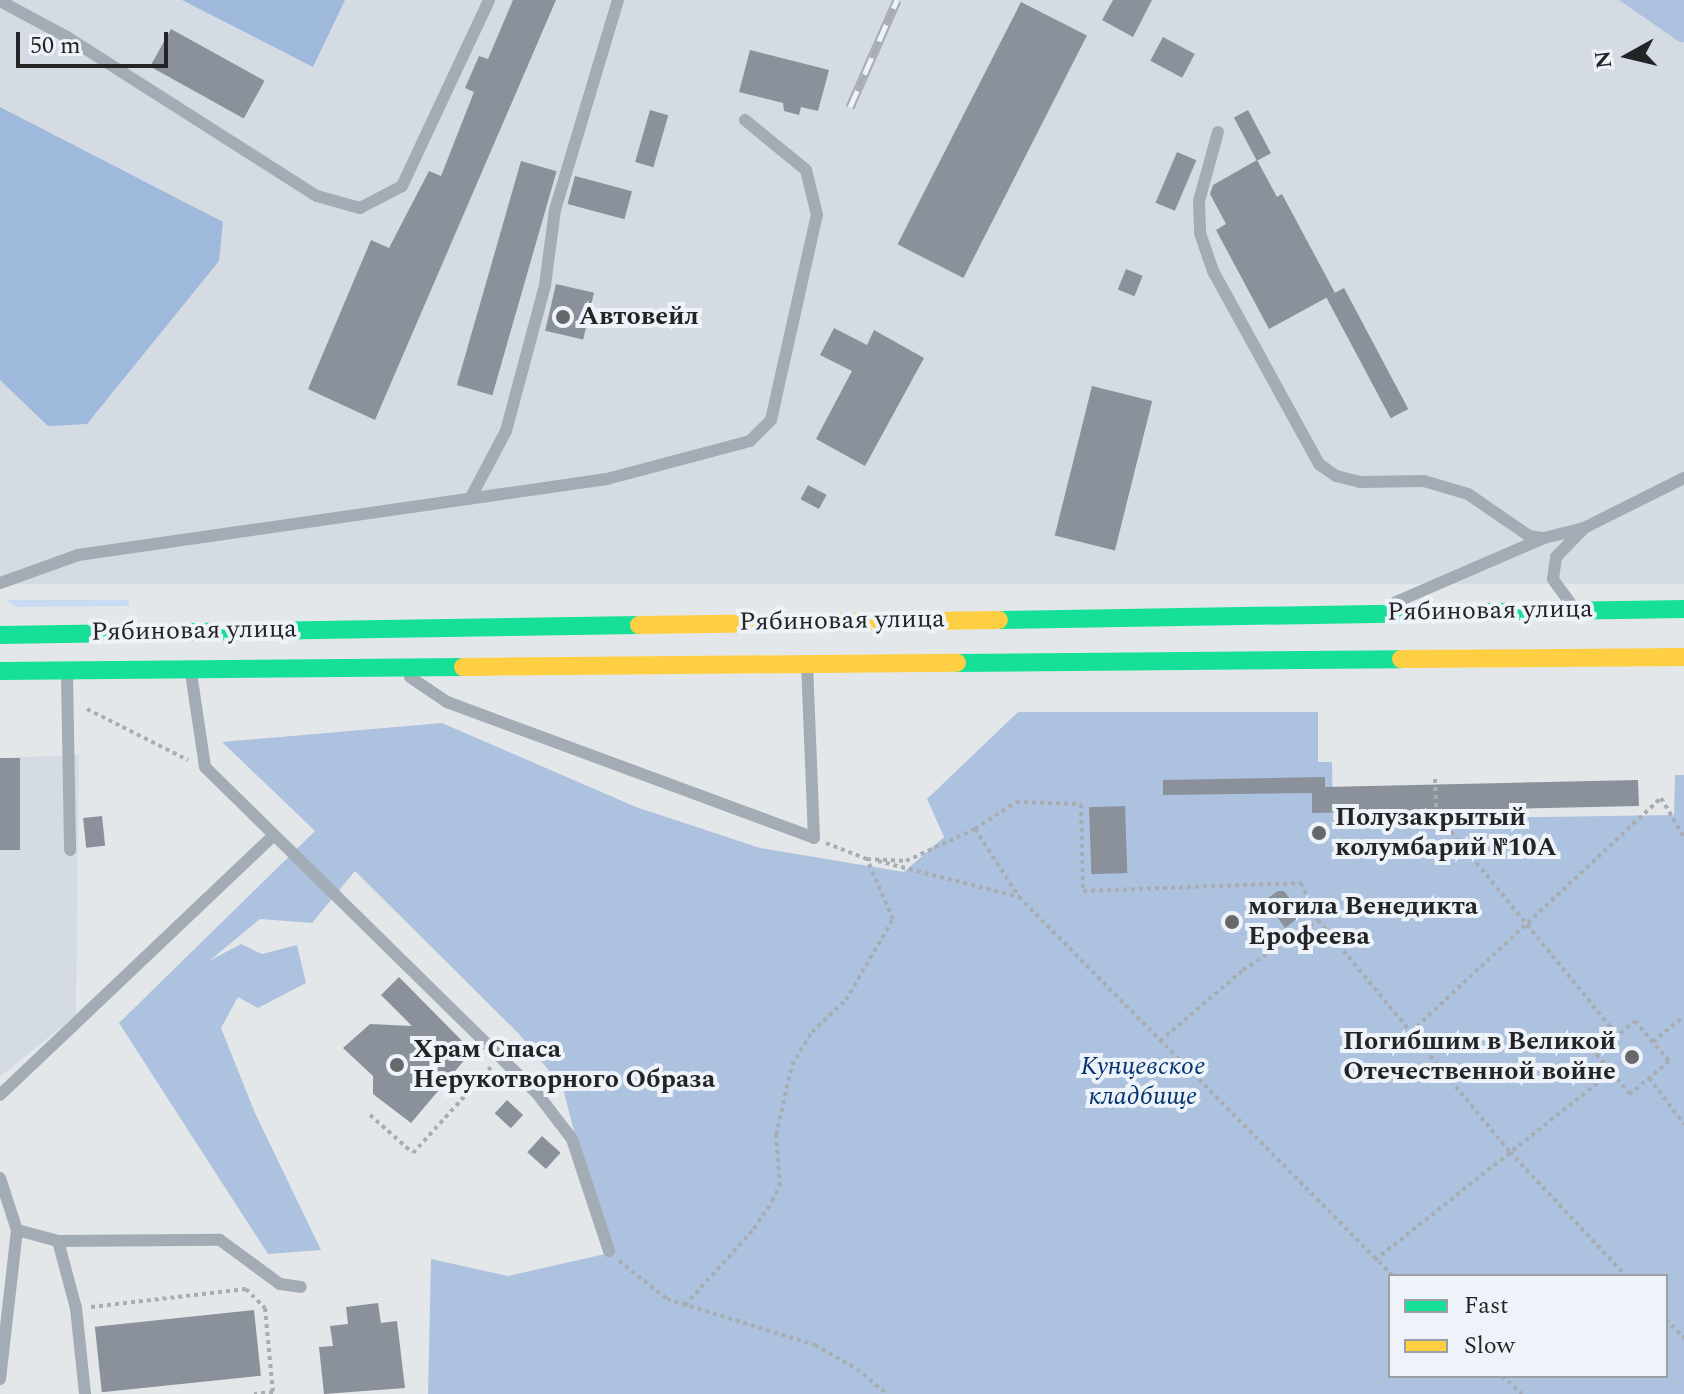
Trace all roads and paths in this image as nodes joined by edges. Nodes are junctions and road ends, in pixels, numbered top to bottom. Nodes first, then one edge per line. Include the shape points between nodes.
1 (489, 0) edge
2 (618, 0) edge
3 (0, 1) edge
4 (745, 120) dead end
5 (1218, 132) dead end
6 (1684, 478) edge
7 (471, 497) junction
8 (1584, 528) junction
9 (1544, 538) junction
10 (0, 583) edge
11 (1577, 609) junction
12 (1684, 609) edge
13 (1367, 613) junction
14 (0, 635) edge
15 (1684, 657) edge
16 (807, 662) junction
17 (394, 667) junction
18 (67, 670) junction
19 (191, 670) junction
20 (0, 671) edge
21 (87, 709) dead end
22 (205, 767) junction
23 (1435, 779) dead end
24 (975, 829) junction
25 (273, 836) junction
26 (1684, 837) edge
27 (814, 838) junction
28 (70, 850) dead end
29 (867, 859) junction
30 (1019, 897) junction
31 (1318, 920) junction
32 (1527, 922) junction
33 (1684, 1016) edge
34 (1411, 1032) junction
35 (1618, 1036) junction
36 (1160, 1041) junction
37 (1653, 1042) junction
38 (1611, 1072) junction
39 (481, 1078) dead end
40 (1649, 1078) junction
41 (0, 1095) edge
42 (370, 1115) dead end
43 (1684, 1124) edge
44 (1510, 1152) junction
45 (0, 1178) edge
46 (17, 1230) junction
47 (58, 1241) junction
48 (609, 1251) joint
49 (1375, 1260) junction
50 (1391, 1274) edge
51 (1624, 1274) edge
52 (301, 1287) dead end
53 (685, 1305) junction
54 (76, 1308) junction
55 (1668, 1321) edge
56 (1684, 1338) edge
57 (1504, 1378) edge
58 (0, 1379) edge
59 (85, 1394) edge
60 (254, 1394) edge
61 (887, 1394) edge
62 (1522, 1394) edge

1 - 3 lane via 402,186 360,208 317,196 67,37
2 - 7 lane via 555,210 545,285 506,431
4 - 7 lane via 806,170 817,215 771,420 750,441 688,459 607,479
5 - 9 lane via 1199,201 1200,233 1213,271 1319,464 1336,476 1360,482 1424,481 1468,494 1529,536
6 - 8 lane
7 - 10 lane via 78,555
8 - 9 lane
8 - 11 lane via 1556,557 1553,579
9 - 13 lane
11 - 12 main road, Рябиновая улица
11 - 13 main road, Рябиновая улица
13 - 14 main road, Рябиновая улица
15 - 16 main road, Рябиновая улица
16 - 17 main road, Рябиновая улица
16 - 27 lane
17 - 19 main road, Рябиновая улица
17 - 27 lane via 447,702
18 - 19 main road, Рябиновая улица
18 - 20 main road, Рябиновая улица
18 - 28 lane
19 - 22 lane
21 - 22 path
22 - 25 lane
23 - 32 path via 1436,813
24 - 29 path via 906,861
24 - 30 path
24 - 31 path via 1016,802 1081,804 1083,891 1301,883
25 - 41 lane
25 - 48 lane via 552,1112 572,1139
26 - 32 path via 1661,798
27 - 29 path
29 - 30 path
29 - 53 path via 893,919 846,1000 812,1032 792,1065 780,1108 780,1186 772,1201 754,1229
30 - 36 path
31 - 34 path
31 - 36 path via 1243,970
32 - 34 path
32 - 35 path
33 - 37 path
34 - 44 path
35 - 37 path via 1635,1021
35 - 38 path via 1596,1054
36 - 49 path
37 - 40 path via 1669,1061
38 - 40 path via 1630,1094
38 - 44 path
39 - 42 path via 413,1153
40 - 43 path
44 - 49 path
44 - 51 path
45 - 46 lane
46 - 47 lane
46 - 58 lane
47 - 52 lane via 220,1240 280,1284
47 - 54 lane
48 - 53 path via 631,1275
49 - 50 path
53 - 61 path via 815,1345
54 - 59 lane
54 - 60 path via 246,1289 265,1308 273,1392
55 - 56 path
57 - 62 path

